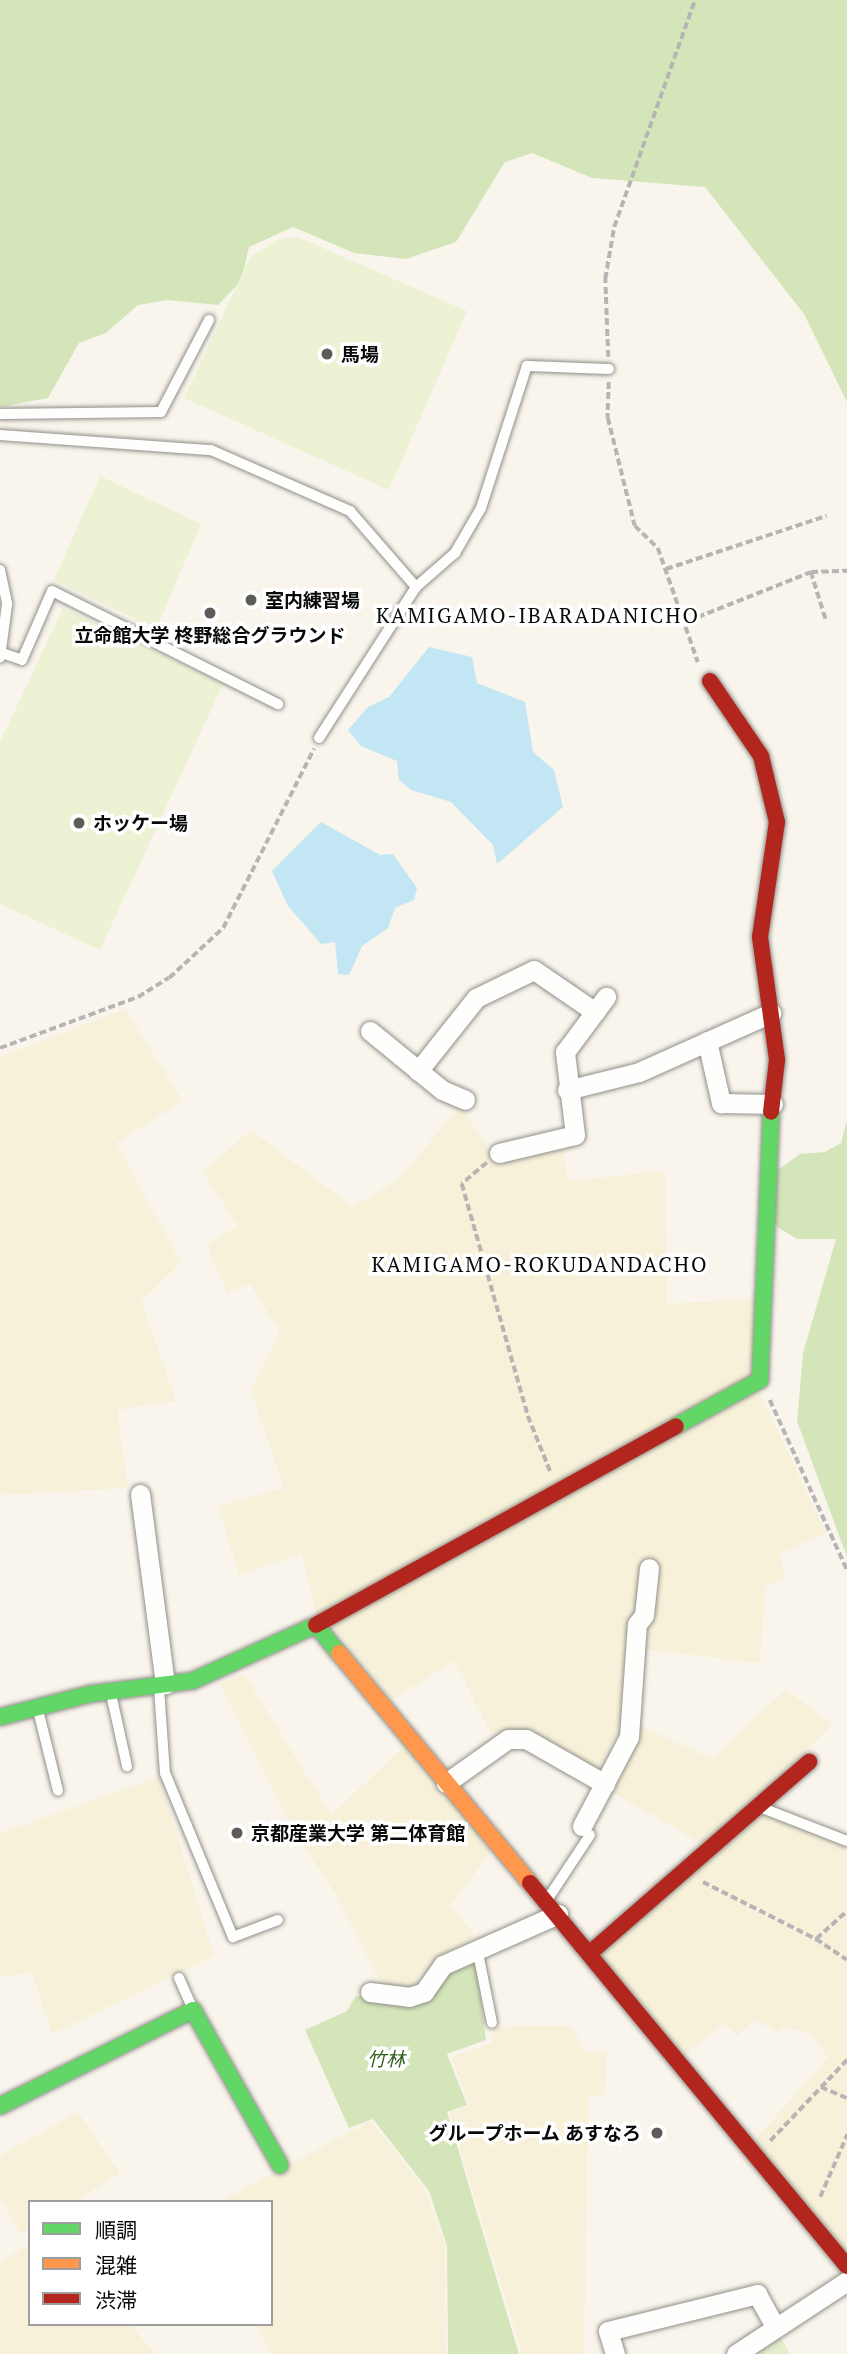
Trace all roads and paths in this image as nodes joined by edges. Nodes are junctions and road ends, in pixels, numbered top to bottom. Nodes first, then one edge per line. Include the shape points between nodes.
1 (695, 0) edge
2 (209, 320) dead end
3 (609, 369) junction
4 (0, 414) edge
5 (0, 435) edge
6 (826, 516) dead end
7 (666, 569) junction
8 (0, 570) edge
9 (847, 571) edge
10 (811, 572) junction
11 (416, 587) junction
12 (826, 620) dead end
13 (688, 621) junction
14 (1, 656) edge
15 (709, 681) joint
16 (278, 704) dead end
17 (319, 738) joint
18 (771, 1013) junction
19 (370, 1031) dead end
20 (707, 1041) junction
21 (0, 1048) edge
22 (418, 1070) junction
23 (567, 1090) junction
24 (465, 1100) dead end
25 (773, 1104) junction
26 (499, 1153) joint
27 (760, 1380) junction
28 (558, 1491) junction
29 (141, 1494) dead end
30 (649, 1568) dead end
31 (847, 1570) edge
32 (316, 1625) junction
33 (162, 1684) junction
34 (110, 1690) junction
35 (38, 1707) junction
36 (0, 1717) edge
37 (808, 1762) dead end
38 (127, 1766) dead end
39 (446, 1783) junction
40 (605, 1784) junction
41 (58, 1791) dead end
42 (758, 1806) junction
43 (586, 1830) joint
44 (847, 1841) edge
45 (683, 1872) junction
46 (552, 1907) junction
47 (847, 1911) edge
48 (278, 1920) dead end
49 (816, 1939) junction
50 (477, 1947) junction
51 (590, 1954) junction
52 (847, 1960) edge
53 (179, 1978) dead end
54 (370, 1992) dead end
55 (193, 2010) junction
56 (492, 2023) dead end
57 (847, 2060) edge
58 (821, 2087) junction
59 (847, 2098) edge
60 (0, 2106) edge
61 (847, 2135) edge
62 (756, 2155) junction
63 (281, 2165) dead end
64 (809, 2220) junction
65 (847, 2266) edge
66 (847, 2281) edge
67 (775, 2327) junction
68 (615, 2354) edge
69 (736, 2354) edge

1 - 3 path via 614,226 605,279
2 - 4 lane via 161,412
3 - 7 path via 608,418 635,526 658,548
3 - 11 lane via 527,366 481,508 455,553
5 - 11 lane via 211,450 350,511
6 - 7 path
7 - 13 path
8 - 14 lane via 7,604
9 - 10 path
10 - 12 path
10 - 13 path
11 - 17 lane
13 - 15 path via 697,661
14 - 16 lane via 22,660 52,591
15 - 18 street via 761,756 773,795 777,822 760,937
17 - 21 path via 223,928 169,978 138,996
18 - 20 street
18 - 25 street via 777,1060
19 - 22 street
20 - 23 street via 639,1072
20 - 25 street via 721,1104
22 - 23 street via 476,998 534,970 601,1005 565,1052
22 - 24 street
23 - 26 street via 575,1135
25 - 27 street
26 - 28 path via 462,1184 528,1416
27 - 28 street
27 - 31 path
28 - 32 street
29 - 33 street
30 - 40 street via 644,1615 637,1624 631,1727
32 - 33 street via 203,1676
32 - 39 street
33 - 34 street
33 - 48 lane via 165,1773 233,1937
34 - 35 street
34 - 38 lane
35 - 36 street
35 - 41 lane
37 - 42 street
39 - 40 street via 508,1739 526,1739
39 - 46 street
40 - 43 street
42 - 44 lane
42 - 45 street
43 - 46 lane
45 - 49 path
45 - 51 street
46 - 50 street
46 - 51 street
47 - 49 path
49 - 52 path
50 - 54 street via 443,1965 424,1992 409,1997
50 - 56 lane
51 - 62 street
53 - 55 lane
55 - 60 street
55 - 63 street
57 - 58 path
58 - 59 path
58 - 62 path
61 - 64 path
62 - 64 street
64 - 65 street
66 - 67 street
67 - 68 street via 757,2294 608,2331
67 - 69 street

